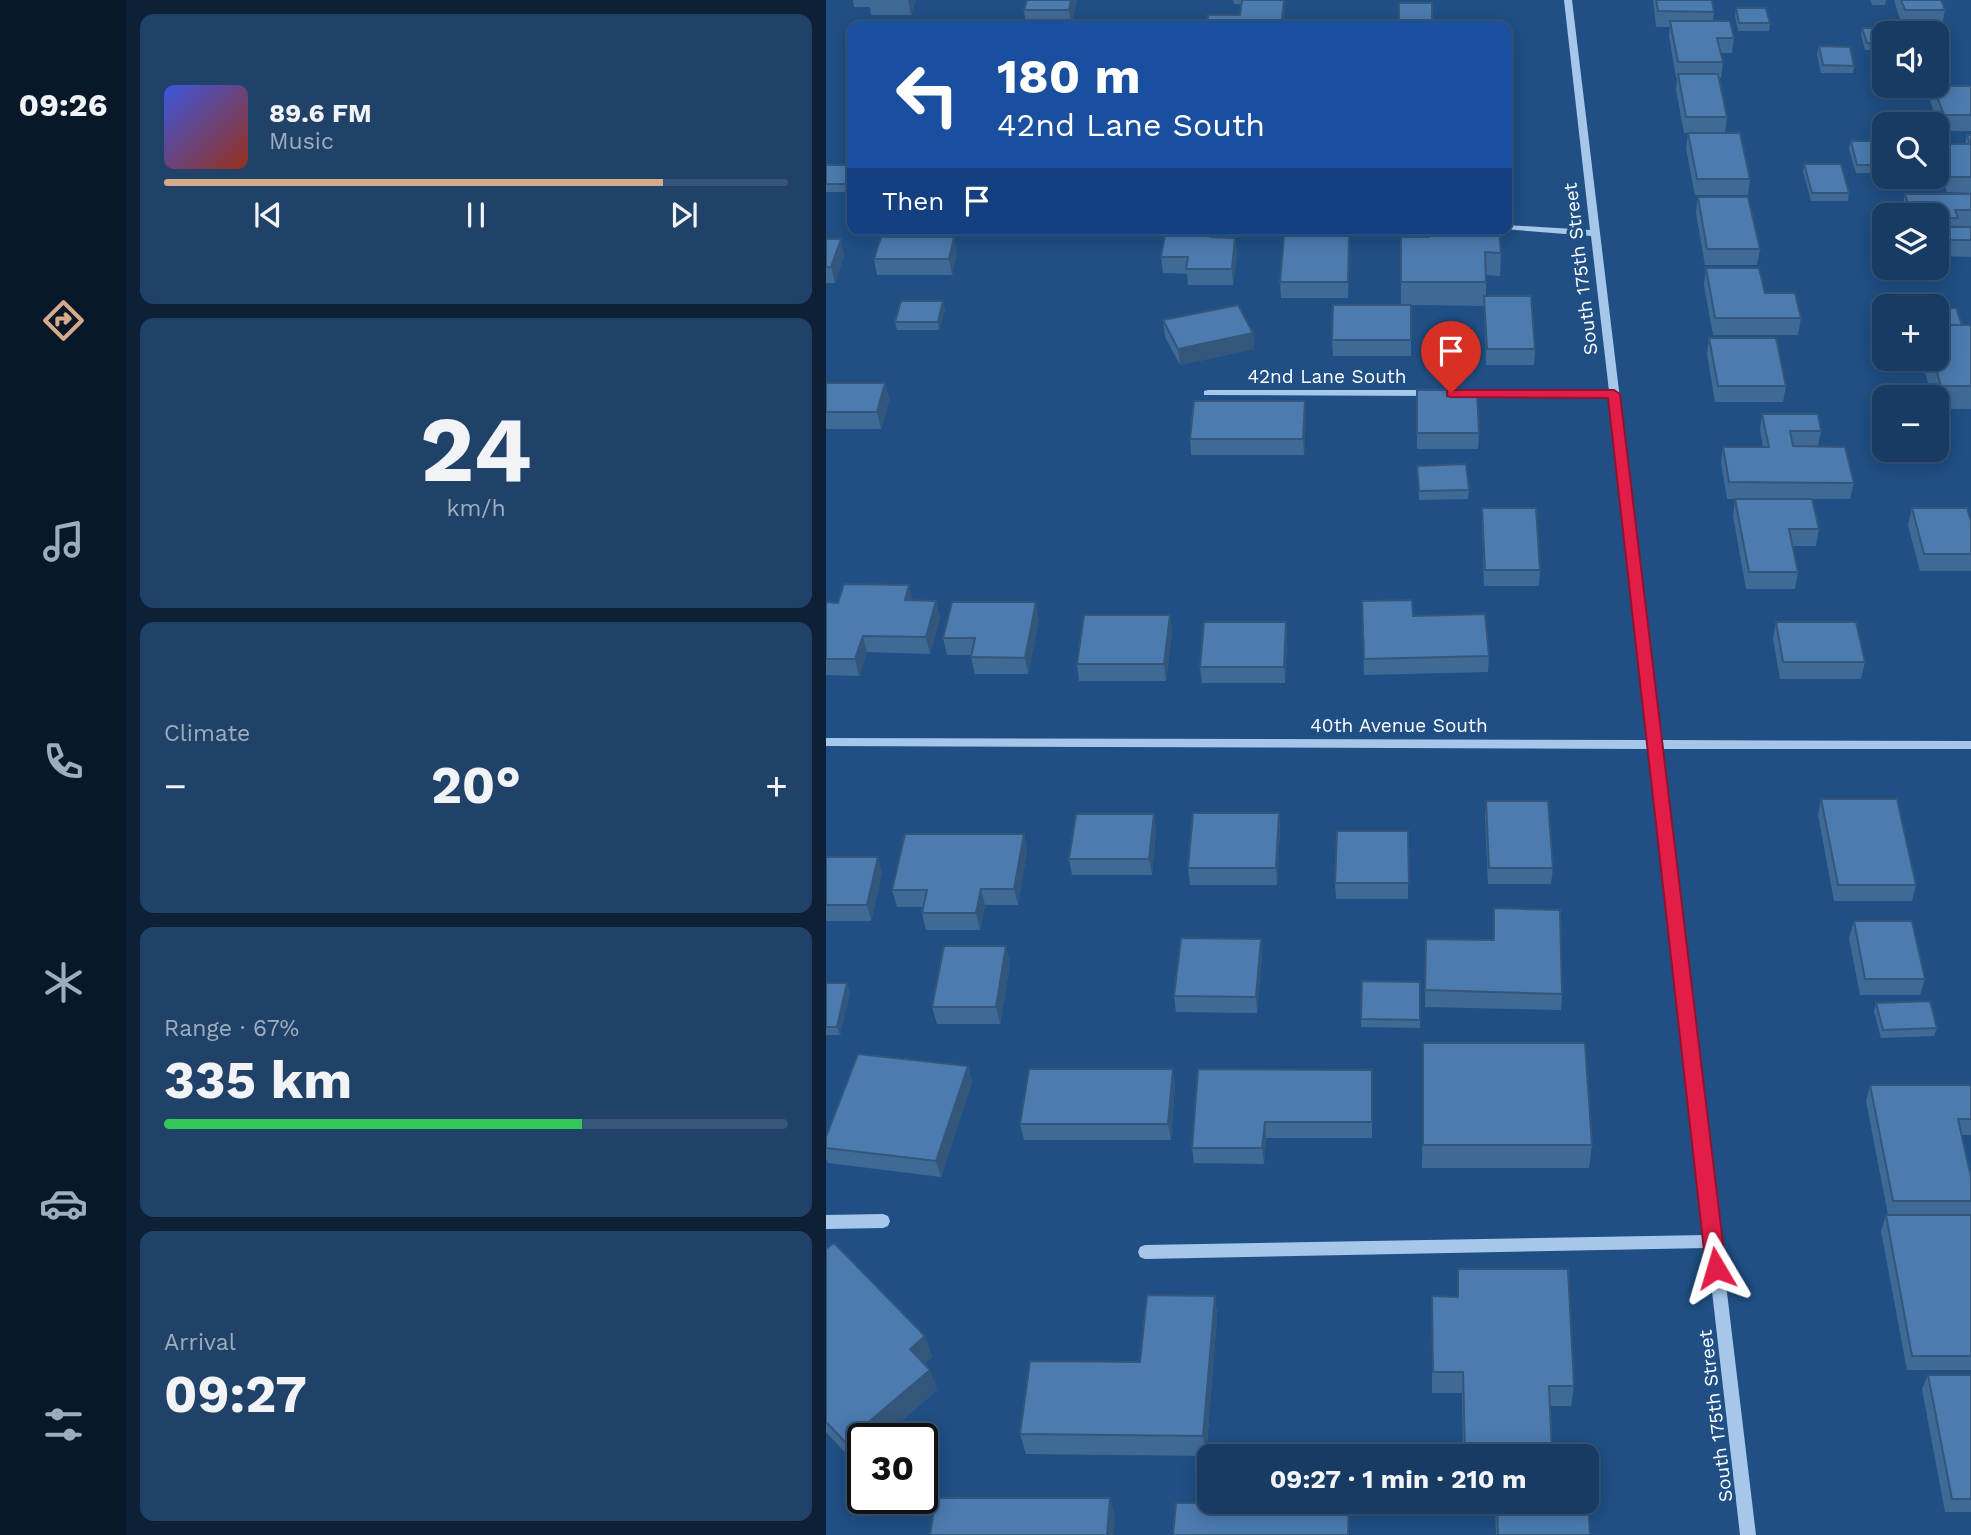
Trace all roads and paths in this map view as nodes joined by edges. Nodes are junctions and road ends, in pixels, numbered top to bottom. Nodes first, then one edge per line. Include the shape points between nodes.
1 (1568, 0) edge
2 (1512, 228) edge
3 (1595, 233) junction
4 (1208, 393) dead end
5 (1614, 394) junction
6 (826, 742) edge
7 (1654, 745) junction
8 (1971, 745) edge
9 (883, 1221) dead end
10 (826, 1222) edge
11 (1713, 1241) junction
12 (1144, 1252) dead end
13 (1748, 1535) edge

1 - 3 street, South 175th Street
2 - 3 street
3 - 5 street, South 175th Street
4 - 5 street, 42nd Lane South
5 - 7 street, South 175th Street
6 - 7 street, 40th Avenue South
7 - 8 street, 40th Avenue South
7 - 11 street, South 175th Street
9 - 10 street
11 - 12 street
11 - 13 street, South 175th Street

